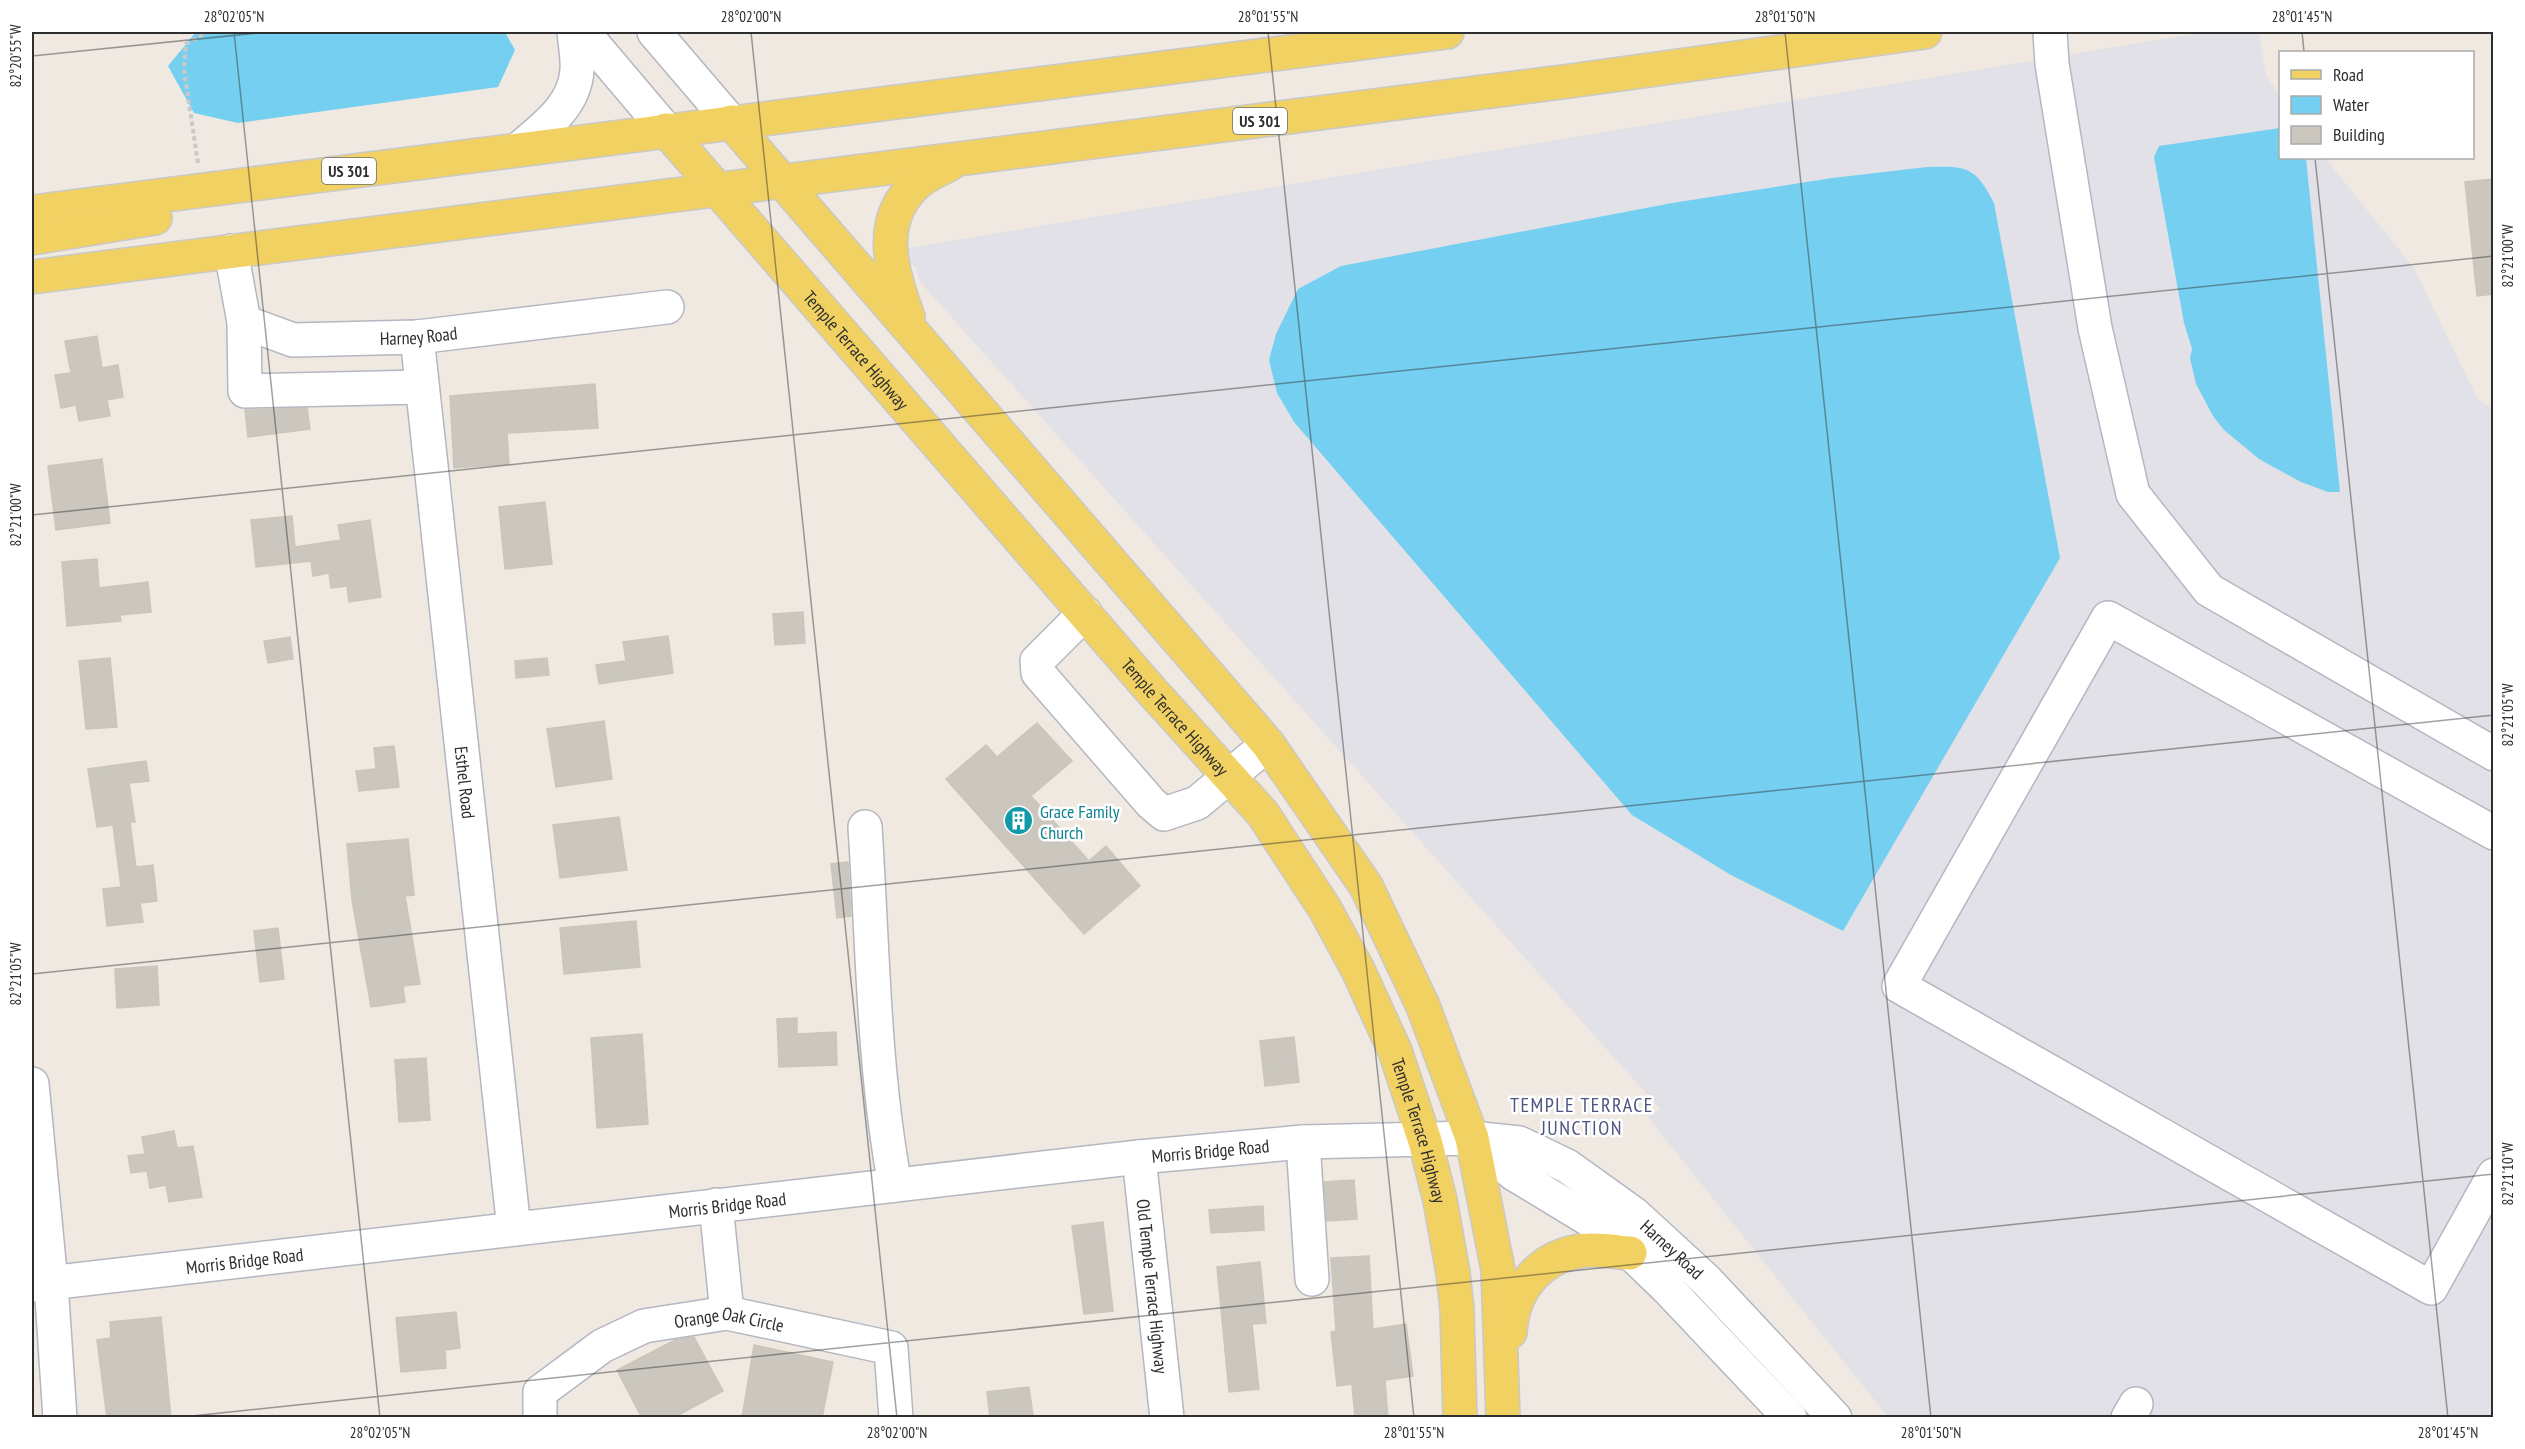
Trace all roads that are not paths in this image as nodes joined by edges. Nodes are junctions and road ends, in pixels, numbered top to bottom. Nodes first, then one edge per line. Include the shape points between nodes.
1 (574, 32) edge
2 (583, 32) edge
3 (654, 32) edge
4 (1447, 32) edge
5 (1925, 32) edge
6 (2050, 32) edge
7 (731, 122) junction
8 (666, 130) junction
9 (520, 148) junction
10 (958, 159) junction
11 (376, 167) junction
12 (780, 181) junction
13 (718, 189) junction
14 (32, 212) edge
15 (32, 237) edge
16 (231, 251) junction
17 (32, 277) edge
18 (667, 307) dead end
19 (244, 322) junction
20 (914, 335) junction
21 (417, 337) junction
22 (422, 387) junction
23 (1084, 613) junction
24 (1268, 744) junction
25 (2493, 754) edge
26 (1230, 777) junction
27 (865, 827) dead end
28 (2493, 833) edge
29 (32, 1084) edge
30 (1472, 1138) junction
31 (1425, 1141) junction
32 (1304, 1142) junction
33 (1139, 1157) junction
34 (2493, 1175) edge
35 (895, 1185) junction
36 (716, 1205) junction
37 (514, 1229) junction
38 (1630, 1253) junction
39 (1312, 1279) dead end
40 (41, 1284) edge
41 (728, 1313) junction
42 (60, 1418) edge
43 (540, 1418) edge
44 (896, 1418) edge
45 (1167, 1418) edge
46 (1460, 1418) edge
47 (1504, 1418) edge
48 (1790, 1418) edge
49 (1835, 1418) edge

1 - 9 street via 577,70 570,96 552,122
2 - 8 street
3 - 7 street
4 - 7 main road, US 301
5 - 10 main road, US 301
6 - 25 street via 2095,328 2133,494 2209,590
7 - 8 main road, US 301
7 - 12 main road
8 - 9 main road, US 301
8 - 13 main road, Temple Terrace Highway
9 - 11 main road, US 301
10 - 12 main road, US 301
10 - 20 main road via 918,182 900,205 891,230 892,274
11 - 14 main road, US 301
11 - 15 main road via 218,208
12 - 13 main road, US 301
12 - 20 main road
13 - 16 main road, US 301
13 - 23 main road, Temple Terrace Highway
16 - 17 main road, US 301
16 - 19 street
18 - 21 street, Harney Road
19 - 21 street, Harney Road via 293,340
19 - 22 street via 245,391
20 - 24 main road
21 - 22 street, Esthel Road
22 - 37 street, Esthel Road
23 - 26 main road, Temple Terrace Highway
23 - 26 street via 1037,661 1038,673 1151,803 1164,814 1197,803
24 - 26 street
24 - 30 main road via 1366,886 1423,1006
26 - 31 main road, Temple Terrace Highway via 1263,814 1325,909 1358,970 1395,1051
27 - 35 street via 874,1030 883,1121
28 - 34 street via 2108,618 1899,986 2431,1288
29 - 40 street
30 - 31 street, Harney Road
30 - 38 street, Harney Road via 1514,1174 1608,1232
30 - 47 main road via 1498,1270
30 - 49 street, Harney Road via 1519,1143 1567,1166 1634,1214 1706,1280
31 - 32 street, Morris Bridge Road
31 - 46 main road, Temple Terrace Highway via 1453,1272
32 - 33 street, Morris Bridge Road
32 - 39 street
33 - 35 street, Morris Bridge Road
33 - 45 street, Old Temple Terrace Highway
35 - 36 street, Morris Bridge Road
36 - 37 street, Morris Bridge Road
36 - 41 street
37 - 40 street, Morris Bridge Road
38 - 47 main road via 1592,1250 1561,1257 1539,1269 1519,1292 1512,1312
38 - 48 street, Harney Road
40 - 42 street
41 - 43 street, Orange Oak Circle via 644,1326 602,1346 540,1392
41 - 44 street, Orange Oak Circle via 891,1348

